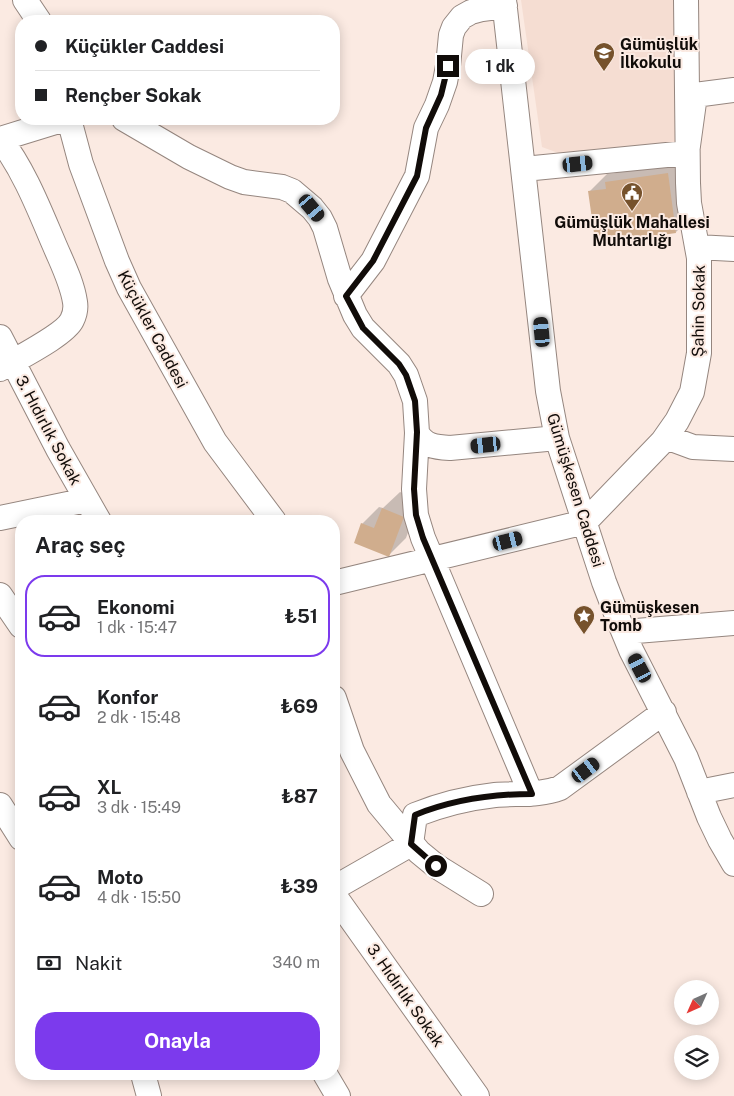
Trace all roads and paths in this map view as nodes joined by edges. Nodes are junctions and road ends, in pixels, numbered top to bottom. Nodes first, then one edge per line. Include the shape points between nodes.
1 (25, 0) edge
2 (686, 0) edge
3 (504, 3) edge
4 (35, 15) edge
5 (734, 90) edge
6 (46, 125) edge
7 (71, 125) edge
8 (134, 125) edge
9 (0, 139) edge
10 (687, 153) junction
11 (524, 169) junction
12 (697, 247) junction
13 (734, 249) edge
14 (346, 296) junction
15 (0, 338) edge
16 (6, 365) edge
17 (417, 432) junction
18 (666, 437) junction
19 (558, 438) junction
20 (734, 449) edge
21 (87, 500) junction
22 (96, 515) edge
23 (270, 515) edge
24 (0, 518) edge
25 (585, 522) junction
26 (432, 560) junction
27 (340, 582) edge
28 (0, 595) edge
29 (15, 617) edge
30 (734, 623) edge
31 (624, 632) junction
32 (664, 712) junction
33 (340, 716) edge
34 (734, 785) edge
35 (699, 792) junction
36 (532, 794) junction
37 (0, 805) edge
38 (15, 829) edge
39 (411, 844) junction
40 (734, 864) edge
41 (340, 885) edge
42 (481, 894) dead end
43 (340, 903) edge
44 (144, 1080) edge
45 (329, 1080) edge
46 (149, 1096) edge
47 (338, 1096) edge
48 (477, 1096) edge

1 - 4 street
2 - 10 street, Şahin Sokak
3 - 11 street, Gümüşkesen Caddesi
3 - 14 street via 471,12 454,26 445,82 426,128 417,176 373,261
5 - 10 street via 695,95
6 - 9 street
7 - 23 street, Küçükler Caddesi via 81,164 129,288 215,442
8 - 14 street via 230,177 250,184 282,187 301,198 325,228
9 - 16 street via 36,202 65,271 76,310 69,325 58,334
10 - 11 street
10 - 12 street, Şahin Sokak via 689,203
11 - 19 street, Gümüşkesen Caddesi via 548,391
12 - 13 street
12 - 18 street, Şahin Sokak via 700,324 697,371 688,400
14 - 17 street via 363,328 406,375 415,401
15 - 16 street, 3. Hıdırlık Sokak
16 - 21 street, 3. Hıdırlık Sokak
17 - 19 street via 422,441 436,448
17 - 26 street via 416,515
18 - 20 street via 693,447
18 - 25 street, Şahin Sokak
19 - 25 street, Gümüşkesen Caddesi
21 - 22 street, 3. Hıdırlık Sokak
21 - 24 street
25 - 26 street
25 - 31 street, Gümüşkesen Caddesi
26 - 27 street
26 - 36 street
28 - 29 street
30 - 31 street
31 - 32 street, Gümüşkesen Caddesi
32 - 35 street, Gümüşkesen Caddesi
32 - 36 street via 571,782 548,793
33 - 39 street via 364,777 379,804
34 - 35 street
35 - 40 street, Gümüşkesen Caddesi
36 - 39 street via 486,797 415,815
37 - 38 street
39 - 41 street
39 - 42 street via 436,866
43 - 48 street, 3. Hıdırlık Sokak
44 - 46 street
45 - 47 street

